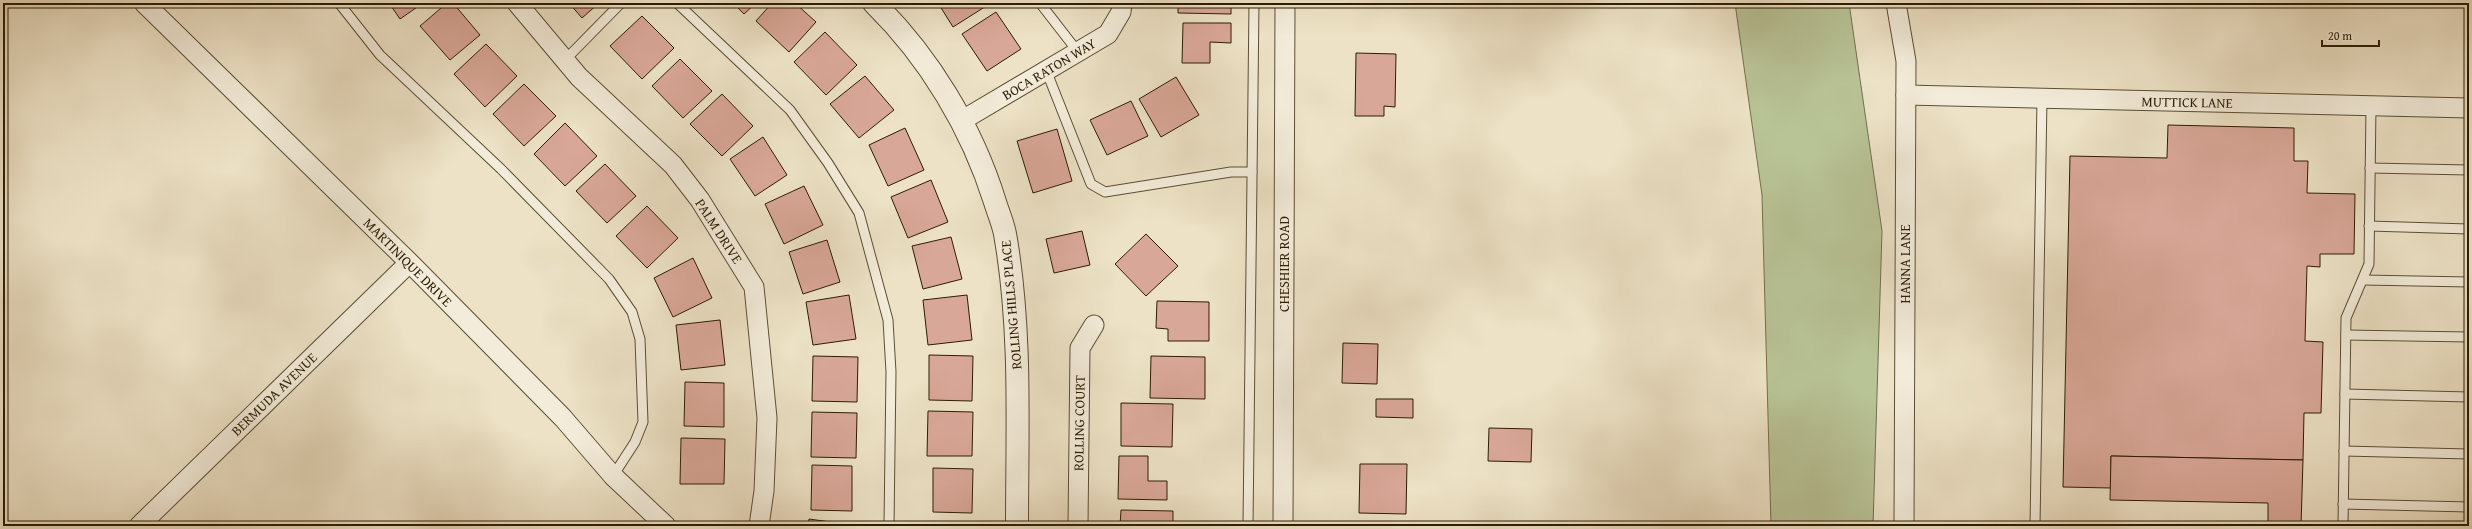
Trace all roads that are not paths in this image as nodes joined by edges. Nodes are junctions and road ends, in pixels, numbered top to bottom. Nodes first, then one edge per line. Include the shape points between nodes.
1 (144, 3) edge
2 (339, 3) edge
3 (517, 3) edge
4 (621, 3) edge
5 (677, 3) edge
6 (874, 3) edge
7 (1040, 3) edge
8 (1122, 3) edge
9 (1254, 3) edge
10 (1285, 3) edge
11 (1896, 3) edge
12 (1078, 52) junction
13 (565, 60) junction
14 (1046, 70) junction
15 (1906, 95) junction
16 (2042, 98) junction
17 (2371, 106) junction
18 (2469, 108) edge
19 (961, 121) junction
20 (2370, 168) junction
21 (2469, 170) edge
22 (1252, 172) junction
23 (2370, 226) junction
24 (2469, 229) edge
25 (409, 263) junction
26 (2363, 280) junction
27 (2469, 282) edge
28 (1094, 325) dead end
29 (2346, 335) junction
30 (2469, 337) edge
31 (2345, 394) junction
32 (2469, 397) edge
33 (2344, 451) junction
34 (2469, 454) edge
35 (613, 476) junction
36 (2343, 504) junction
37 (2469, 507) edge
38 (139, 526) edge
39 (666, 526) edge
40 (759, 526) edge
41 (889, 526) edge
42 (1017, 526) edge
43 (1078, 526) edge
44 (1248, 526) edge
45 (1283, 526) edge
46 (1904, 526) edge
47 (2035, 526) edge
48 (2343, 526) edge

1 - 25 street, MARTINIQUE DRIVE
2 - 35 lane via 380,55 501,169 609,279 632,312 640,339 642,422 635,442
3 - 13 street, PALM DRIVE
4 - 13 lane
5 - 41 lane via 790,110 828,163 859,213 888,320 891,372
6 - 19 street, ROLLING HILLS PLACE via 895,24 950,99
7 - 12 lane
8 - 12 street, BOCA RATON WAY via 1121,12 1108,34
9 - 22 lane
10 - 45 street, CHESHIER ROAD
11 - 15 street, HANNA LANE via 1906,61
12 - 14 street, BOCA RATON WAY
13 - 40 street, PALM DRIVE via 579,77 673,165 700,200 754,287 767,418 764,491
14 - 19 street, BOCA RATON WAY
14 - 22 lane via 1091,184 1105,192 1231,172
15 - 16 street, MUTTICK LANE
15 - 46 street, HANNA LANE
16 - 17 street, MUTTICK LANE
16 - 47 lane
17 - 18 street, MUTTICK LANE
17 - 20 lane
19 - 42 street, ROLLING HILLS PLACE via 985,169 1008,254 1016,373
20 - 21 lane
20 - 23 lane
22 - 44 lane
23 - 24 lane
23 - 26 lane via 2369,264
25 - 35 street, MARTINIQUE DRIVE via 563,418
25 - 38 street, BERMUDA AVENUE
26 - 27 lane
26 - 29 lane via 2346,318
28 - 43 street, ROLLING COURT via 1080,348
29 - 30 lane
29 - 31 lane
31 - 32 lane
31 - 33 lane
33 - 34 lane
33 - 36 lane
35 - 39 street, MARTINIQUE DRIVE
36 - 37 lane
36 - 48 lane

